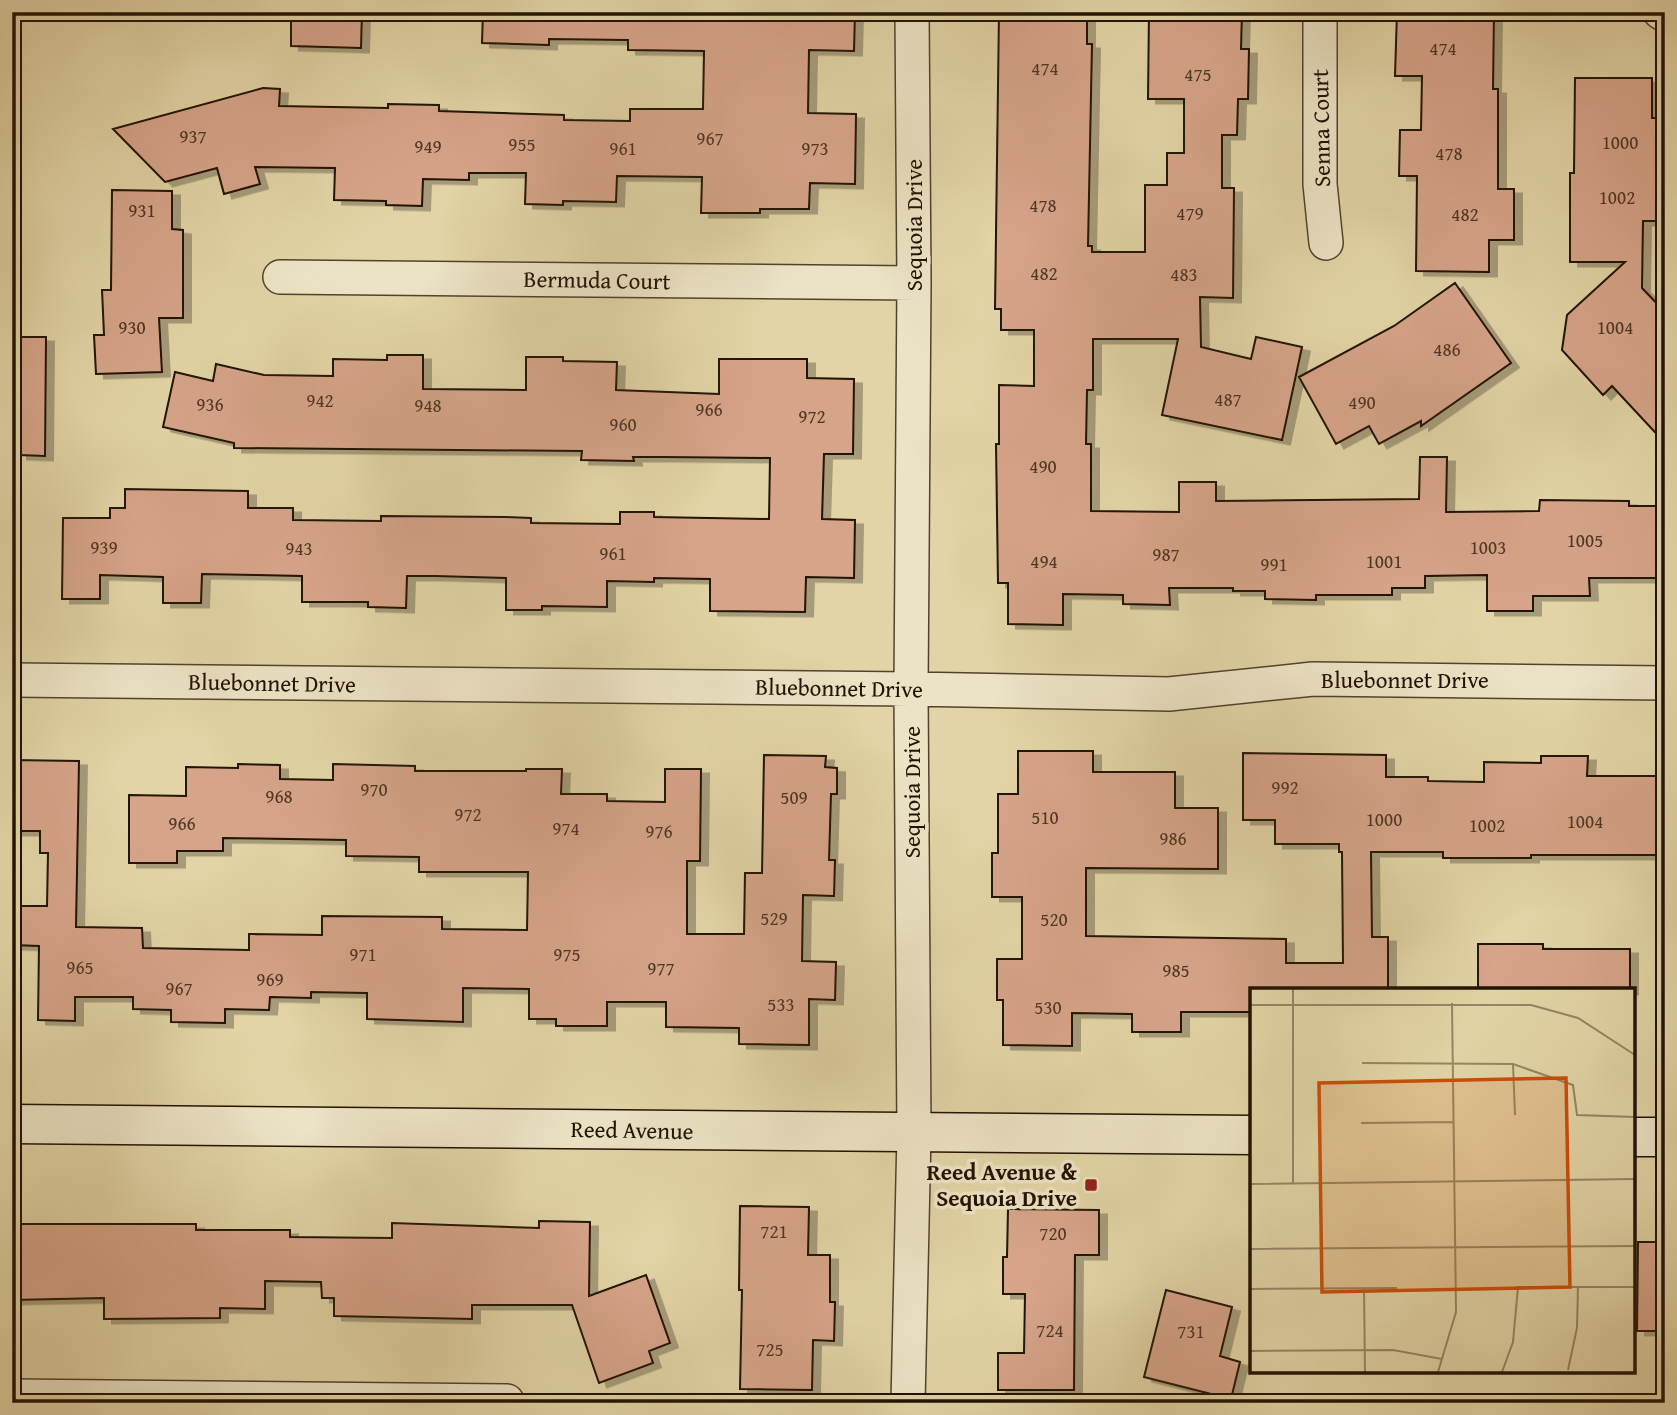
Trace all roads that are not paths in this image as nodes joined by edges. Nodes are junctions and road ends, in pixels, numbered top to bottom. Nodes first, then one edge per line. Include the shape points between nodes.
1 (912, 12) edge
2 (1320, 12) edge
3 (1326, 243) dead end
4 (280, 276) dead end
5 (914, 283) junction
6 (12, 680) edge
7 (1665, 682) edge
8 (911, 689) junction
9 (12, 1124) edge
10 (914, 1133) junction
11 (1250, 1135) edge
12 (1635, 1137) edge
13 (1665, 1137) edge
14 (12, 1396) edge
15 (283, 1401) edge
16 (507, 1401) dead end
17 (908, 1403) edge

1 - 5 street, Sequoia Drive
2 - 3 street, Senna Court via 1320,184
4 - 5 street, Bermuda Court
5 - 8 street, Sequoia Drive
6 - 8 street, Bluebonnet Drive
7 - 8 street, Bluebonnet Drive via 1313,679 1169,694
8 - 10 street, Sequoia Drive
9 - 10 main road, Reed Avenue
10 - 11 main road, Reed Avenue
10 - 17 street, Sequoia Drive
12 - 13 main road
14 - 15 street
15 - 16 street

